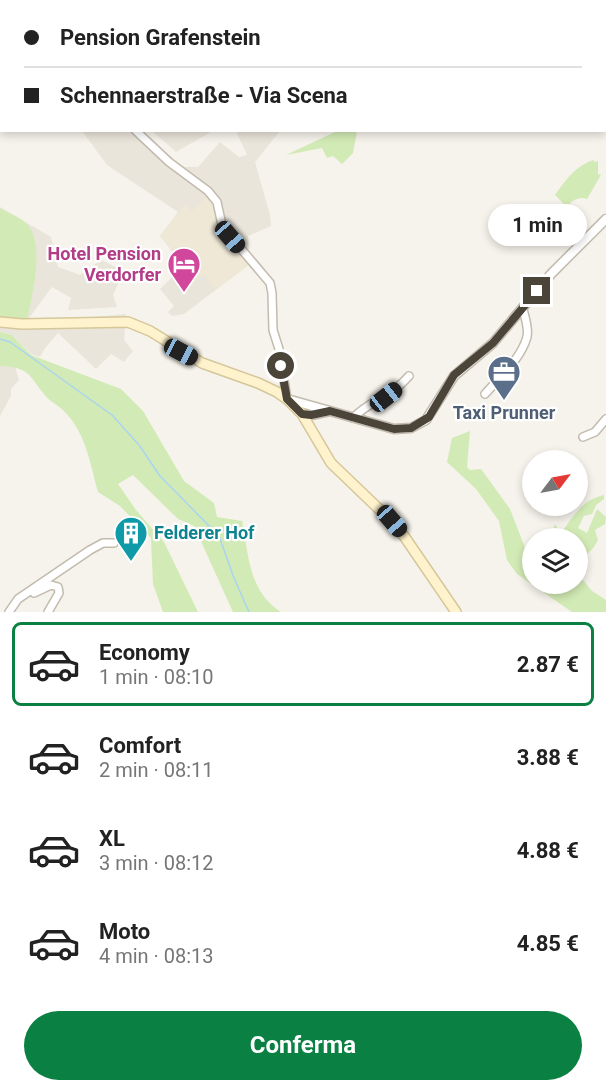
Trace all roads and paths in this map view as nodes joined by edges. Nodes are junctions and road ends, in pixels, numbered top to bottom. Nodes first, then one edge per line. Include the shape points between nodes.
1 (137, 132) edge
2 (606, 219) edge
3 (523, 309) junction
4 (0, 322) edge
5 (409, 376) dead end
6 (484, 394) dead end
7 (287, 399) junction
8 (311, 405) junction
9 (327, 412) junction
10 (302, 414) junction
11 (353, 418) junction
12 (606, 419) edge
13 (313, 432) junction
14 (583, 437) dead end
15 (114, 543) dead end
16 (10, 611) edge
17 (48, 612) edge
18 (456, 612) edge

1 - 7 street via 208,191 217,202 226,231 270,283 273,330
2 - 3 street via 551,274
3 - 6 street via 527,330 524,343 512,364
3 - 11 street via 493,343 454,375 432,412 418,425 394,429
4 - 7 main road via 128,322 202,363 258,383
5 - 11 street
7 - 8 street
7 - 10 main road
8 - 9 street
8 - 10 street
9 - 10 street
9 - 11 street
9 - 13 street via 316,417
10 - 13 main road
12 - 14 street via 595,432
13 - 18 main road via 332,463 404,536
15 - 16 street via 103,543 90,550 18,599
16 - 17 street via 40,588 51,585 58,587 59,593

